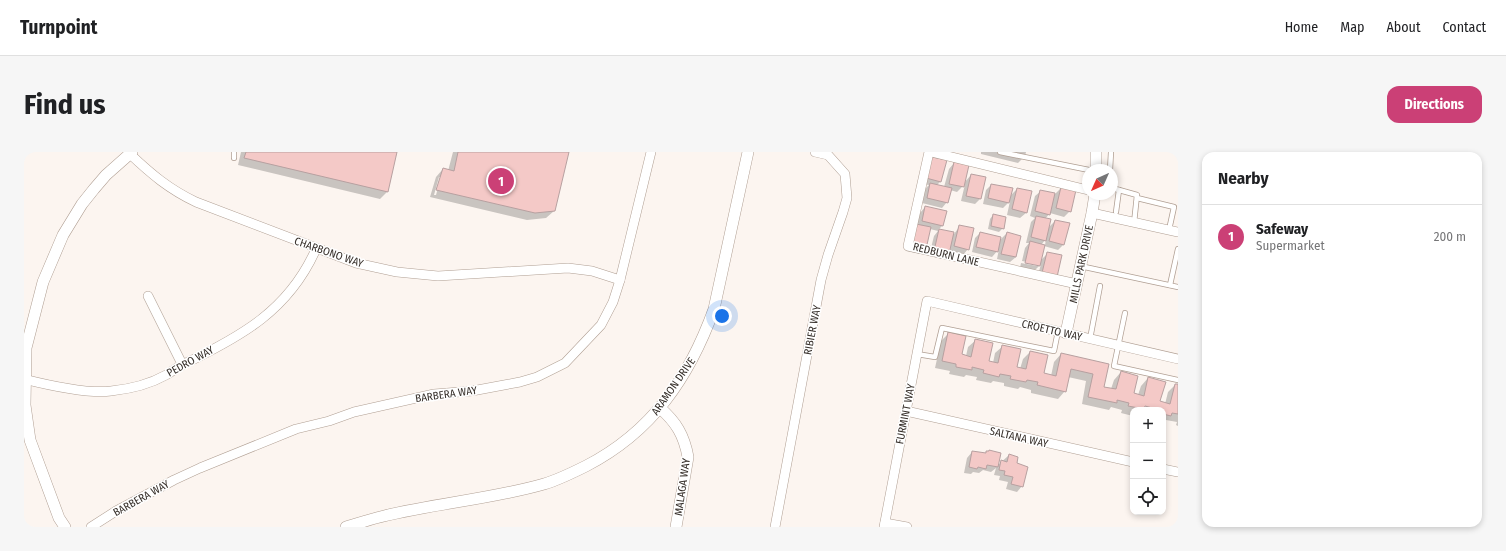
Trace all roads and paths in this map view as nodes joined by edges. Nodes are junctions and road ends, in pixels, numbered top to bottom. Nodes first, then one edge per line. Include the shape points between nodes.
1 (234, 152) edge
2 (650, 152) edge
3 (748, 152) edge
4 (815, 152) edge
5 (930, 152) edge
6 (1000, 152) edge
7 (1096, 152) edge
8 (1110, 152) edge
9 (131, 153) edge
10 (234, 158) dead end
11 (1096, 164) edge
12 (1110, 164) edge
13 (1082, 169) edge
14 (1082, 189) edge
15 (1119, 190) joint
16 (1137, 198) junction
17 (1094, 200) edge
18 (1116, 212) dead end
19 (1092, 213) junction
20 (1134, 223) junction
21 (1174, 231) edge
22 (316, 249) junction
23 (1178, 250) edge
24 (1080, 266) junction
25 (620, 280) junction
26 (1077, 284) junction
27 (1170, 285) junction
28 (1100, 286) dead end
29 (1178, 287) edge
30 (148, 296) dead end
31 (927, 301) joint
32 (1125, 313) dead end
33 (1062, 332) junction
34 (1090, 339) junction
35 (1118, 345) junction
36 (917, 354) junction
37 (1178, 359) edge
38 (182, 364) junction
39 (25, 380) edge
40 (1178, 380) edge
41 (660, 408) junction
42 (906, 411) junction
43 (1130, 461) edge
44 (1166, 470) edge
45 (1178, 472) edge
46 (884, 525) edge
47 (65, 527) edge
48 (91, 527) edge
49 (346, 527) edge
50 (676, 527) edge
51 (775, 527) edge
52 (907, 527) edge

1 - 10 lane
2 - 25 street, BARBERA WAY
3 - 41 street, ARAMON DRIVE via 714,309 694,358
4 - 51 street, RIBIER WAY via 828,155 845,174 847,198 821,280
5 - 14 street, REDBURN LANE
5 - 26 street, REDBURN LANE via 908,246
6 - 13 lane
7 - 11 street
8 - 12 lane
9 - 22 street, CHARBONO WAY via 151,174 178,194
9 - 39 street via 94,189 59,242 43,282 26,348
15 - 16 lane via 1137,194
15 - 18 lane
16 - 20 lane
16 - 21 lane via 1174,207
17 - 19 street, MILLS PARK DRIVE
19 - 20 street
19 - 24 street, MILLS PARK DRIVE
20 - 21 street
22 - 25 street, CHARBONO WAY via 356,263 418,274 470,275 568,268 592,271
22 - 38 street, PEDRO WAY via 301,278 273,310 253,326 204,355
23 - 27 lane
24 - 26 street, MILLS PARK DRIVE
24 - 27 lane
25 - 48 street, BARBERA WAY via 613,302 601,325 565,363 537,377 472,391 434,394 354,412 296,430 194,471 116,511
26 - 33 street, MILLS PARK DRIVE
27 - 29 lane
28 - 34 lane
30 - 38 street
31 - 33 street, CROETTO WAY
31 - 36 street, FURMINT WAY
32 - 35 lane
33 - 34 street, CROETTO WAY
33 - 36 lane via 1054,351 942,328 935,357
34 - 35 street, CROETTO WAY
35 - 37 street, CROETTO WAY
35 - 40 lane via 1114,366
36 - 42 street, FURMINT WAY
38 - 39 street, PEDRO WAY via 166,375 146,383 111,391 97,392
39 - 47 street via 25,405 30,440 59,518
41 - 49 street, ARAMON DRIVE via 635,434 603,457 546,484 383,516
41 - 50 street, MALAGA WAY via 677,426 688,457
42 - 43 street, SALTANA WAY
42 - 46 street, FURMINT WAY
44 - 45 street
46 - 52 street

